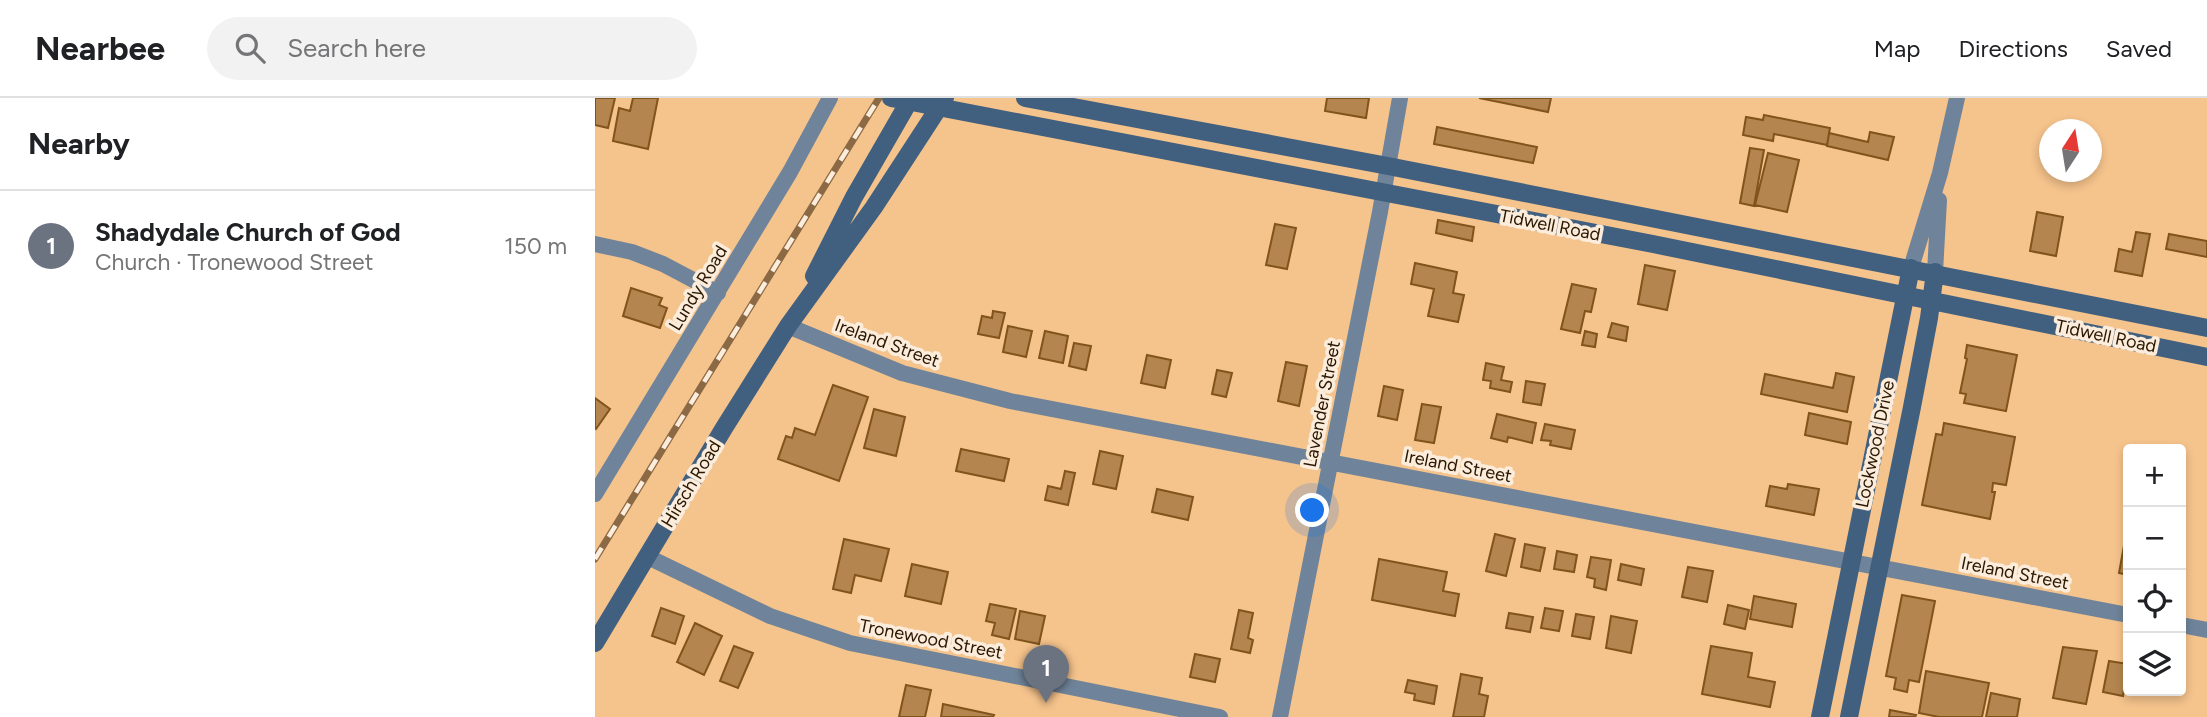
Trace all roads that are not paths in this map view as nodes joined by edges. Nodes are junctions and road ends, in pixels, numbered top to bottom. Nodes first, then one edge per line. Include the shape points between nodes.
1 (830, 98) edge
2 (1025, 98) edge
3 (1400, 98) edge
4 (1957, 98) edge
5 (904, 99) edge
6 (942, 103) edge
7 (1205, 132) junction
8 (1201, 158) junction
9 (1388, 166) junction
10 (1940, 173) junction
11 (1383, 193) junction
12 (1658, 218) junction
13 (595, 244) edge
14 (1653, 244) junction
15 (1912, 268) junction
16 (1935, 272) junction
17 (718, 293) junction
18 (1906, 295) junction
19 (1932, 300) junction
20 (788, 326) junction
21 (2207, 328) edge
22 (2207, 338) edge
23 (2205, 357) edge
24 (1330, 461) junction
25 (596, 490) edge
26 (648, 556) junction
27 (1851, 560) junction
28 (1881, 566) junction
29 (2123, 614) edge
30 (2186, 626) edge
31 (2207, 630) edge
32 (595, 643) edge
33 (1220, 717) edge
34 (1280, 717) edge
35 (1820, 717) edge
36 (1849, 717) edge

1 - 17 street, Lundy Road
2 - 7 main road, Tidwell Road
3 - 9 street, Lavender Street
4 - 10 street, Lockwood Drive
5 - 6 main road, Tidwell Road
5 - 20 main road, Hirsch Road
6 - 8 main road, Tidwell Road
6 - 20 main road, Hirsch Road
7 - 8 main road
7 - 9 main road, Tidwell Road
8 - 11 main road, Tidwell Road
9 - 11 street, Lavender Street
9 - 12 main road, Tidwell Road
10 - 15 street, Lockwood Drive
10 - 16 street, Lockwood Drive
11 - 14 main road, Tidwell Road
11 - 24 street, Lavender Street
12 - 14 main road
12 - 15 main road, Tidwell Road
13 - 17 street via 663,264
14 - 18 main road, Tidwell Road
15 - 16 main road, Tidwell Road
15 - 18 main road, Lockwood Drive
16 - 19 main road, Lockwood Drive
16 - 21 main road, Tidwell Road
17 - 25 street, Lundy Road
18 - 19 main road, Tidwell Road
18 - 27 main road, Lockwood Drive
19 - 23 main road, Tidwell Road
19 - 28 main road, Lockwood Drive
20 - 24 street, Ireland Street via 902,373 1010,401
20 - 26 main road, Hirsch Road
22 - 23 main road
24 - 27 street, Ireland Street
24 - 34 street, Lavender Street
26 - 32 main road, Hirsch Road
26 - 33 street, Tronewood Street via 770,616 850,643
27 - 28 street, Ireland Street
27 - 35 main road, Lockwood Drive
28 - 29 street, Ireland Street
28 - 36 main road, Lockwood Drive
30 - 31 street

